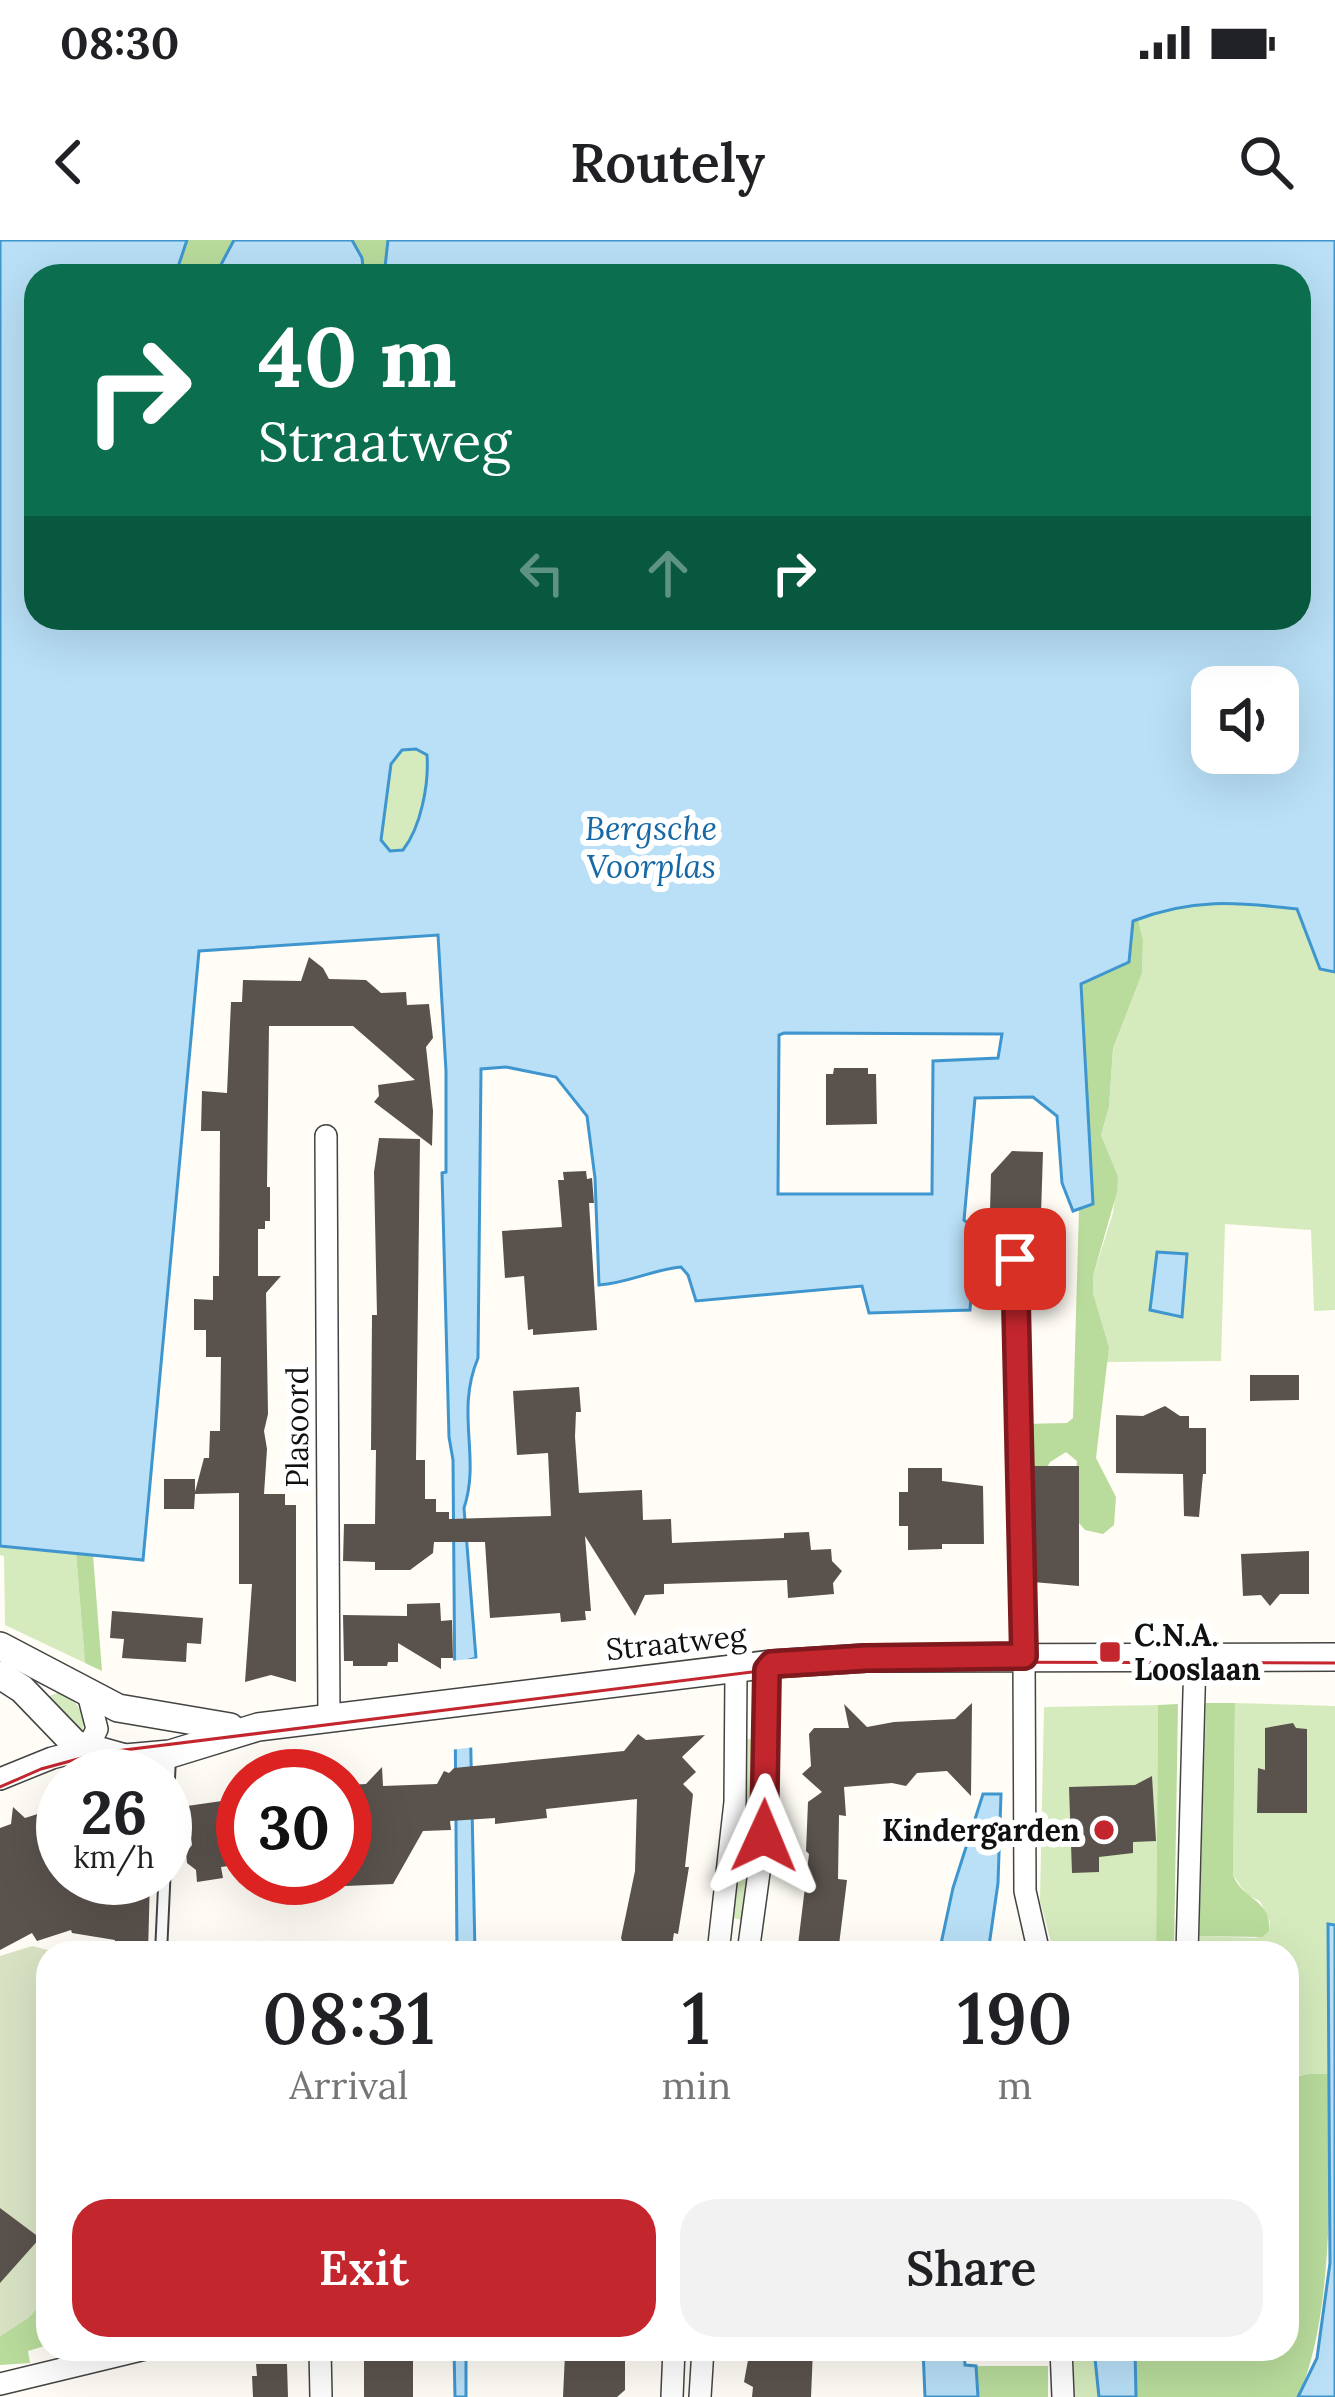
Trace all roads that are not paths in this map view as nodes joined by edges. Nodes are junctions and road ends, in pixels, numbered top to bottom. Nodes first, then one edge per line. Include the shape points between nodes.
1 (326, 1136) dead end
2 (981, 1258) dead end
3 (0, 1646) edge
4 (1024, 1656) junction
5 (1195, 1656) junction
6 (1335, 1657) edge
7 (772, 1664) junction
8 (732, 1668) junction
9 (0, 1675) edge
10 (87, 1690) junction
11 (329, 1718) junction
12 (250, 1728) junction
13 (87, 1749) joint
14 (185, 1749) edge
15 (36, 1764) edge
16 (0, 1779) edge
17 (163, 1905) edge
18 (161, 1941) edge
19 (719, 1941) edge
20 (750, 1941) edge
21 (1037, 1941) edge
22 (1187, 1941) edge
23 (115, 2361) edge
24 (320, 2361) edge
25 (674, 2361) edge
26 (702, 2361) edge
27 (1062, 2361) edge
28 (0, 2384) edge
29 (51, 2386) edge
30 (321, 2397) edge
31 (672, 2397) edge
32 (700, 2397) edge
33 (1063, 2397) edge

1 - 11 street, Plasoord
2 - 4 lane via 1015,1259
3 - 10 street
4 - 5 street, Straatweg
4 - 7 street, Straatweg
4 - 21 street via 1024,1891
5 - 6 street, Straatweg
5 - 22 street
7 - 8 street, Straatweg
7 - 20 street
8 - 11 street, Straatweg
8 - 19 street via 736,1802
9 - 13 street
10 - 12 street via 136,1713
10 - 13 street via 97,1729
11 - 12 street, Straatweg
12 - 14 street
15 - 16 street
17 - 18 lane
23 - 29 street
24 - 30 street
25 - 31 street
26 - 32 street
27 - 33 street
28 - 29 street

